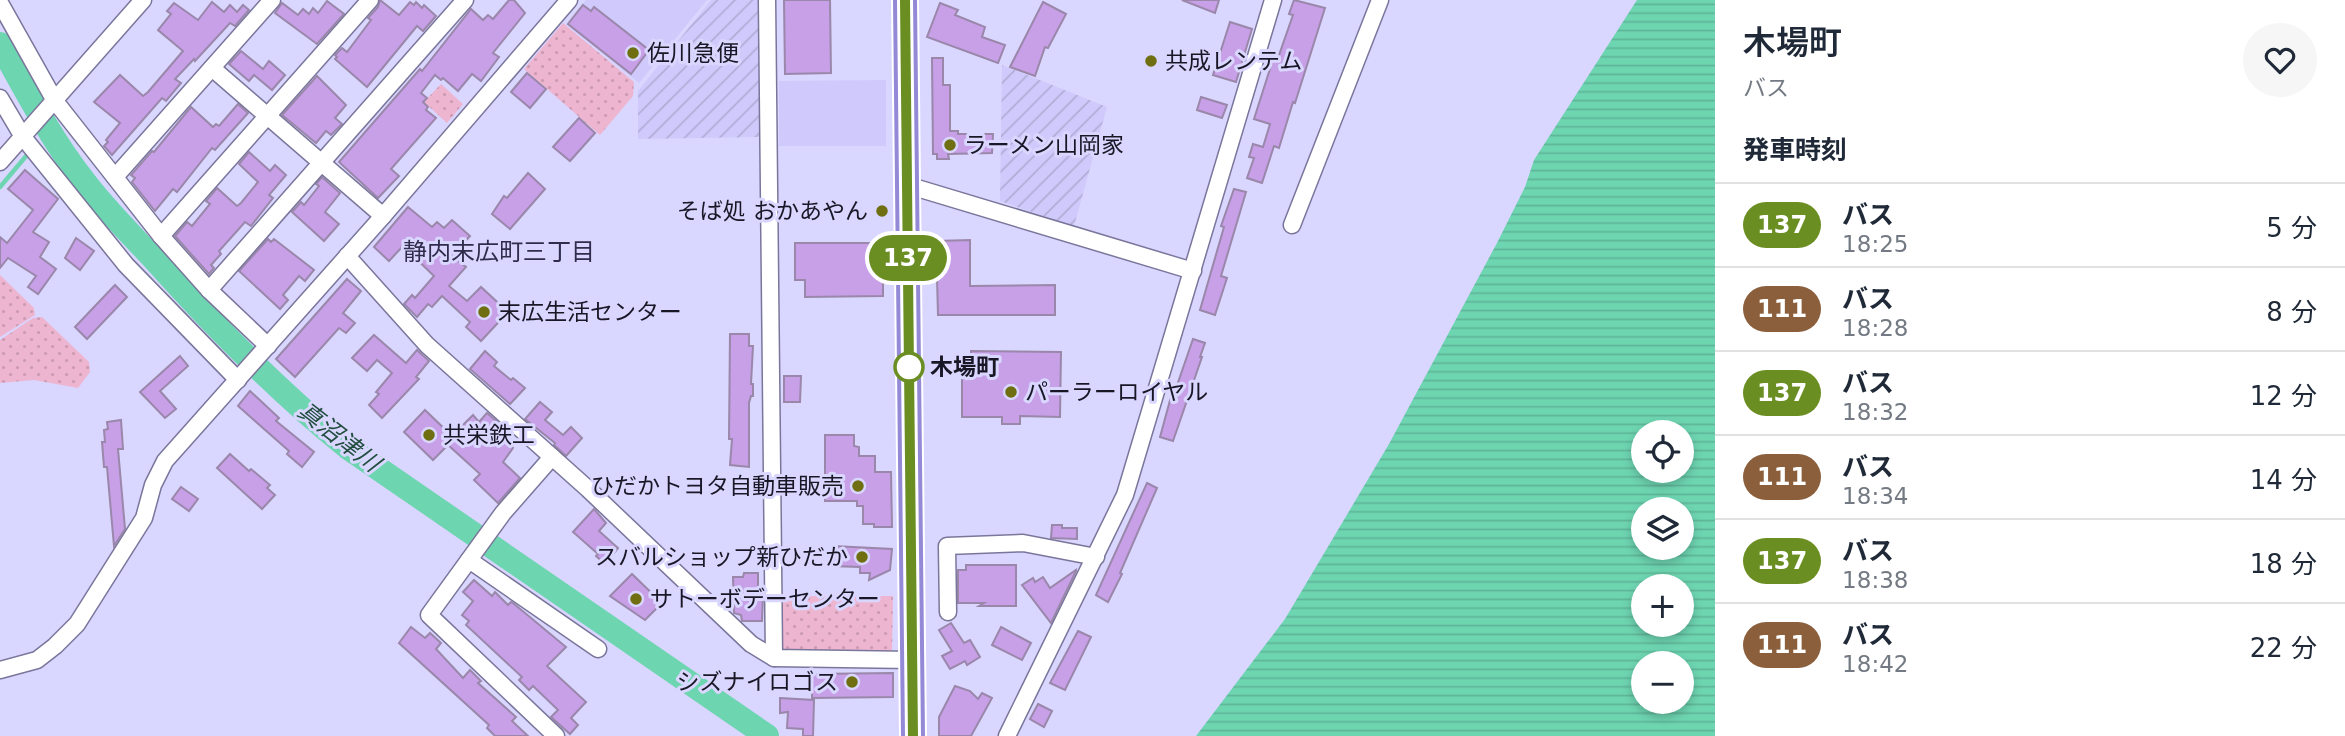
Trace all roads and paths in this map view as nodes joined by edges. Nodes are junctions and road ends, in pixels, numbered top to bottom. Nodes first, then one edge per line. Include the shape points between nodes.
1 (143, 0) edge
2 (272, 0) edge
3 (370, 0) edge
4 (465, 0) edge
5 (569, 0) edge
6 (767, 0) edge
7 (905, 0) edge
8 (1273, 0) edge
9 (1380, 0) edge
10 (0, 3) edge
11 (212, 68) junction
12 (0, 98) edge
13 (52, 105) junction
14 (269, 115) junction
15 (27, 132) junction
16 (0, 162) edge
17 (322, 162) junction
18 (115, 177) junction
19 (907, 185) junction
20 (383, 216) junction
21 (1292, 225) dead end
22 (161, 236) junction
23 (347, 256) junction
24 (1193, 271) junction
25 (209, 290) junction
26 (264, 351) junction
27 (242, 376) junction
28 (552, 457) junction
29 (472, 556) junction
30 (1096, 557) junction
31 (948, 612) dead end
32 (598, 649) dead end
33 (774, 658) junction
34 (912, 660) junction
35 (0, 670) edge
36 (556, 736) edge
37 (913, 736) edge
38 (1007, 736) edge

1 - 13 street
2 - 11 street
3 - 14 street
4 - 17 street
5 - 20 street
6 - 33 street
7 - 19 highway
8 - 24 street
9 - 21 street
10 - 13 street
11 - 14 street
11 - 18 street
12 - 15 street
13 - 15 street
13 - 18 street
14 - 17 street
14 - 22 street
15 - 16 street
15 - 27 street via 126,265
17 - 20 street
17 - 25 street
18 - 22 street
19 - 24 street
19 - 34 highway
20 - 23 street
22 - 25 street
23 - 26 street
23 - 28 street via 427,345
24 - 30 street via 1135,467
25 - 26 street
26 - 27 street
27 - 35 street via 165,461 144,518 76,624 37,660
28 - 29 street
28 - 33 street via 751,644
29 - 32 street
29 - 36 street via 429,615
30 - 31 street via 1023,543 947,546
30 - 38 street
33 - 34 street
34 - 37 highway

